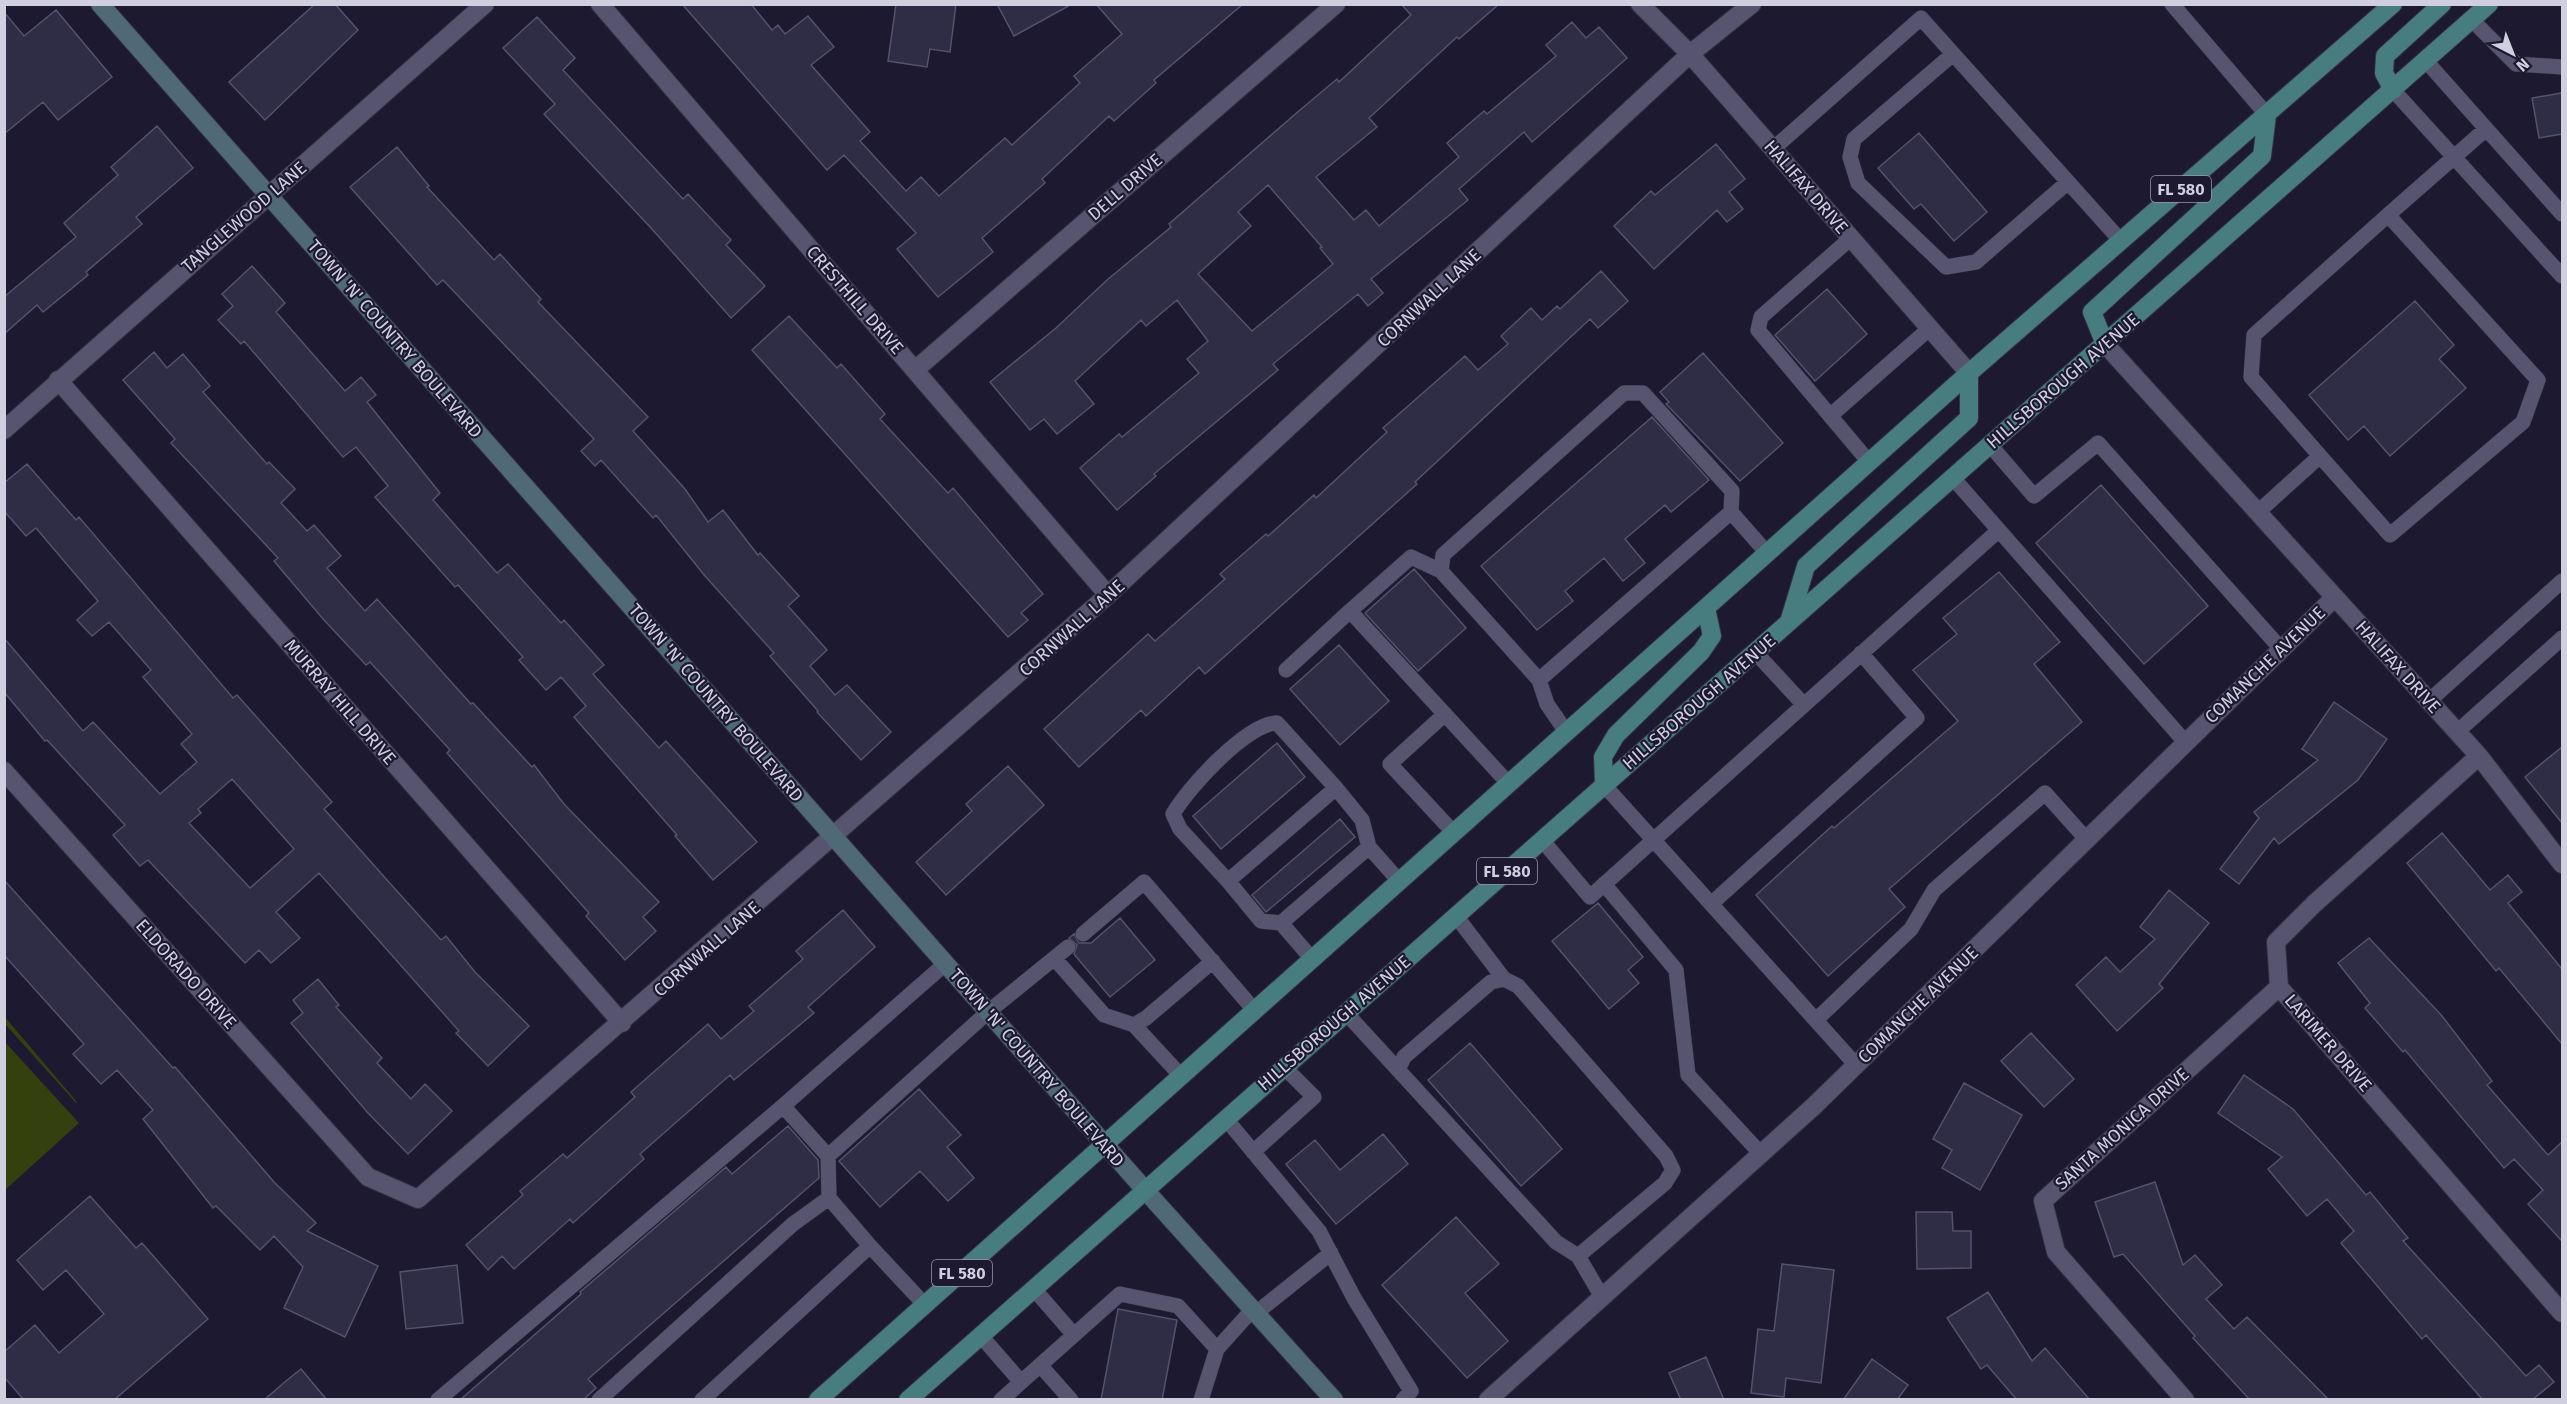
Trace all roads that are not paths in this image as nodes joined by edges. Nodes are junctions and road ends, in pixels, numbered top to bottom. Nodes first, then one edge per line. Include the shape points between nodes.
1 (100, 4) edge
2 (485, 4) edge
3 (600, 4) edge
4 (1336, 4) edge
5 (1640, 4) edge
6 (1752, 4) edge
7 (2172, 4) edge
8 (2393, 4) edge
9 (2442, 4) edge
10 (2489, 4) edge
11 (2472, 20) junction
12 (1690, 54) junction
13 (1953, 54) junction
14 (2426, 61) junction
15 (2562, 67) edge
16 (2393, 90) junction
17 (2267, 115) junction
18 (2486, 129) junction
19 (1773, 149) junction
20 (2455, 156) junction
21 (2068, 182) junction
22 (268, 195) junction
23 (2562, 214) edge
24 (2388, 215) junction
25 (1851, 238) junction
26 (2121, 241) junction
27 (2562, 276) edge
28 (1930, 328) junction
29 (2105, 344) junction
30 (915, 370) junction
31 (1969, 373) junction
32 (58, 380) junction
33 (1830, 416) junction
34 (4, 430) edge
35 (1990, 445) junction
36 (2320, 456) junction
37 (1869, 462) junction
38 (1953, 478) junction
39 (1731, 512) junction
40 (2258, 512) junction
41 (1999, 530) junction
42 (1767, 553) junction
43 (1441, 571) junction
44 (2562, 581) edge
45 (1108, 596) junction
46 (2335, 597) junction
47 (1706, 608) junction
48 (1350, 611) junction
49 (1789, 622) junction
50 (2562, 638) edge
51 (2282, 650) junction
52 (1755, 652) junction
53 (1862, 653) junction
54 (1286, 670) dead end
55 (1539, 680) junction
56 (2429, 701) junction
57 (1804, 705) junction
58 (1444, 714) junction
59 (2457, 732) junction
60 (1567, 733) junction
61 (2186, 743) junction
62 (2479, 756) junction
63 (4, 771) edge
64 (1509, 784) junction
65 (1604, 785) junction
66 (1336, 788) junction
67 (1454, 833) junction
68 (834, 837) junction
69 (1542, 840) junction
70 (1653, 840) junction
71 (2087, 840) junction
72 (1369, 847) junction
73 (2562, 864) edge
74 (1228, 881) junction
75 (1400, 882) junction
76 (1604, 884) junction
77 (1711, 904) junction
78 (1456, 916) junction
79 (1281, 923) junction
80 (1083, 934) dead end
81 (1068, 947) dead end
82 (1055, 959) junction
83 (1313, 960) junction
84 (1213, 961) junction
85 (945, 963) junction
86 (1504, 979) junction
87 (2279, 987) junction
88 (1255, 1011) junction
89 (988, 1012) junction
90 (1347, 1013) junction
91 (1816, 1020) junction
92 (622, 1023) junction
93 (1134, 1025) junction
94 (1856, 1065) junction
95 (1284, 1067) junction
96 (1399, 1068) junction
97 (1182, 1077) junction
98 (783, 1106) junction
99 (1226, 1119) junction
100 (1105, 1146) junction
101 (1253, 1152) junction
102 (1761, 1154) junction
103 (828, 1156) junction
104 (368, 1177) joint
105 (1145, 1190) junction
106 (829, 1198) junction
107 (870, 1246) junction
108 (1331, 1253) junction
109 (1578, 1256) junction
110 (1034, 1289) junction
111 (1602, 1297) junction
112 (925, 1305) junction
113 (1255, 1311) junction
114 (2562, 1313) edge
115 (1074, 1335) junction
116 (981, 1336) junction
117 (1217, 1349) junction
118 (1040, 1365) junction
119 (1022, 1382) junction
120 (1327, 1397) edge
121 (438, 1400) edge
122 (599, 1400) edge
123 (702, 1400) edge
124 (818, 1400) edge
125 (909, 1400) edge
126 (1001, 1400) edge
127 (1071, 1400) edge
128 (1201, 1400) edge
129 (1402, 1400) edge
130 (1488, 1400) edge
131 (2185, 1400) edge

1 - 22 street, TOWN 'N' COUNTRY BOULEVARD
2 - 22 street, TANGLEWOOD LANE
3 - 30 street, CRESTHILL DRIVE
4 - 30 street, DELL DRIVE
5 - 12 street, HALIFAX DRIVE
6 - 12 street, CORNWALL LANE
7 - 17 lane
8 - 17 main road, FL 580
9 - 16 main road via 2385,56 2384,73
10 - 11 main road, HILLSBOROUGH AVENUE / FL 580
11 - 14 main road, HILLSBOROUGH AVENUE / FL 580
11 - 15 lane via 2516,64
12 - 19 street, HALIFAX DRIVE
12 - 45 street, CORNWALL LANE
13 - 19 lane via 1921,18
13 - 21 lane
13 - 21 lane via 1854,139 1850,158 1858,183 1946,267 1976,262
14 - 16 main road, HILLSBOROUGH AVENUE / FL 580
14 - 18 lane
16 - 20 lane
16 - 29 main road, HILLSBOROUGH AVENUE / FL 580
17 - 26 main road, FL 580
17 - 29 main road via 2262,156 2092,312
18 - 20 lane
18 - 23 lane
19 - 25 street, HALIFAX DRIVE
20 - 24 lane
20 - 27 lane
21 - 26 lane
22 - 32 street, TANGLEWOOD LANE
22 - 68 street, TOWN 'N' COUNTRY BOULEVARD
24 - 36 lane via 2254,335 2252,377
24 - 36 lane via 2538,380 2523,422 2390,535
25 - 28 street, HALIFAX DRIVE
25 - 33 lane via 1761,317 1758,330
26 - 31 main road, FL 580
28 - 31 street, HALIFAX DRIVE
28 - 33 lane
29 - 35 main road, HILLSBOROUGH AVENUE / FL 580
29 - 40 street, HALIFAX DRIVE
30 - 45 street, CRESTHILL DRIVE
31 - 37 main road, FL 580
31 - 49 main road via 1969,418 1806,566
32 - 34 street, TANGLEWOOD LANE
32 - 92 street, MURRAY HILL DRIVE
33 - 37 lane
35 - 38 main road, HILLSBOROUGH AVENUE / FL 580
35 - 51 lane via 2034,496 2098,443
36 - 40 lane
37 - 42 main road, FL 580
38 - 41 lane
38 - 49 main road, HILLSBOROUGH AVENUE / FL 580
39 - 42 lane
39 - 43 lane via 1732,491 1643,393 1624,393 1443,555
39 - 55 lane
40 - 46 street, HALIFAX DRIVE
41 - 53 lane
41 - 61 lane
42 - 47 main road, FL 580
43 - 48 lane via 1412,557
43 - 55 lane
44 - 56 lane
45 - 68 street, CORNWALL LANE
46 - 51 street, COMANCHE AVENUE
46 - 56 street, HALIFAX DRIVE
47 - 60 main road, FL 580
47 - 65 main road via 1712,636 1701,652 1616,735 1603,757
48 - 54 lane
48 - 58 lane
49 - 52 main road, HILLSBOROUGH AVENUE / FL 580
50 - 59 lane
51 - 61 street, COMANCHE AVENUE
52 - 57 lane
52 - 65 main road, HILLSBOROUGH AVENUE / FL 580
53 - 57 lane
53 - 77 lane via 1917,718
55 - 60 lane via 1548,704
56 - 59 street, HALIFAX DRIVE
57 - 70 lane
58 - 64 lane
58 - 67 lane via 1390,764
59 - 62 street, HALIFAX DRIVE
60 - 64 main road, FL 580
61 - 71 street, COMANCHE AVENUE
62 - 73 street, HALIFAX DRIVE
62 - 87 street, LARIMER DRIVE via 2276,942
63 - 104 street, ELDORADO DRIVE
64 - 67 main road, FL 580
65 - 69 main road, HILLSBOROUGH AVENUE / FL 580
65 - 70 lane
66 - 72 lane via 1362,820
66 - 74 lane
66 - 74 lane via 1276,723 1266,723 1250,733 1183,796 1173,814 1180,829
67 - 75 main road, FL 580
68 - 85 street, TOWN 'N' COUNTRY BOULEVARD
68 - 92 street, CORNWALL LANE
69 - 76 lane via 1590,897
69 - 78 main road, HILLSBOROUGH AVENUE / FL 580
70 - 76 lane
70 - 77 lane
71 - 91 lane via 2045,794 1934,890 1911,928
71 - 94 street, COMANCHE AVENUE
72 - 75 lane
72 - 79 lane
74 - 79 lane via 1261,921
75 - 83 main road, FL 580
76 - 102 lane via 1676,970 1688,1075
77 - 91 lane
78 - 86 lane
78 - 90 main road, HILLSBOROUGH AVENUE / FL 580
79 - 83 lane
80 - 84 lane via 1144,882
81 - 82 lane
82 - 89 lane
82 - 93 lane via 1104,1015
83 - 88 main road, FL 580
84 - 88 lane
84 - 93 lane
85 - 89 street, TOWN 'N' COUNTRY BOULEVARD
85 - 98 lane
86 - 96 lane via 1491,982 1404,1057
86 - 109 lane via 1518,986 1666,1156 1673,1170 1665,1183
87 - 114 street, LARIMER DRIVE
87 - 131 street, SANTA MONICA DRIVE via 2043,1201 2056,1252
88 - 97 main road, FL 580
89 - 100 street, TOWN 'N' COUNTRY BOULEVARD
89 - 103 lane
90 - 95 main road, HILLSBOROUGH AVENUE / FL 580
90 - 96 lane
91 - 94 lane
92 - 104 street, CORNWALL LANE via 418,1198
93 - 97 lane
94 - 102 street, COMANCHE AVENUE
95 - 99 main road, HILLSBOROUGH AVENUE / FL 580
95 - 101 lane via 1314,1097
96 - 109 lane via 1556,1242
97 - 100 main road, FL 580
98 - 103 lane
98 - 121 lane
99 - 101 lane
99 - 105 main road, HILLSBOROUGH AVENUE / FL 580
100 - 105 street, TOWN 'N' COUNTRY BOULEVARD
100 - 112 main road, FL 580
101 - 108 lane via 1319,1231
102 - 111 street, COMANCHE AVENUE
103 - 106 lane
105 - 110 main road, HILLSBOROUGH AVENUE / FL 580
105 - 113 street, TOWN 'N' COUNTRY BOULEVARD
106 - 107 lane
106 - 122 lane via 793,1224
107 - 112 lane
107 - 123 lane
108 - 113 lane
108 - 129 lane via 1411,1391
109 - 111 lane
110 - 115 lane
110 - 116 main road, HILLSBOROUGH AVENUE / FL 580
111 - 130 street, COMANCHE AVENUE
112 - 124 main road, FL 580
113 - 117 lane
113 - 120 street, TOWN 'N' COUNTRY BOULEVARD
115 - 117 lane via 1120,1294 1178,1306
115 - 118 lane
116 - 119 lane
116 - 125 main road, HILLSBOROUGH AVENUE / FL 580
117 - 128 lane
118 - 119 lane
118 - 127 lane
119 - 126 lane

